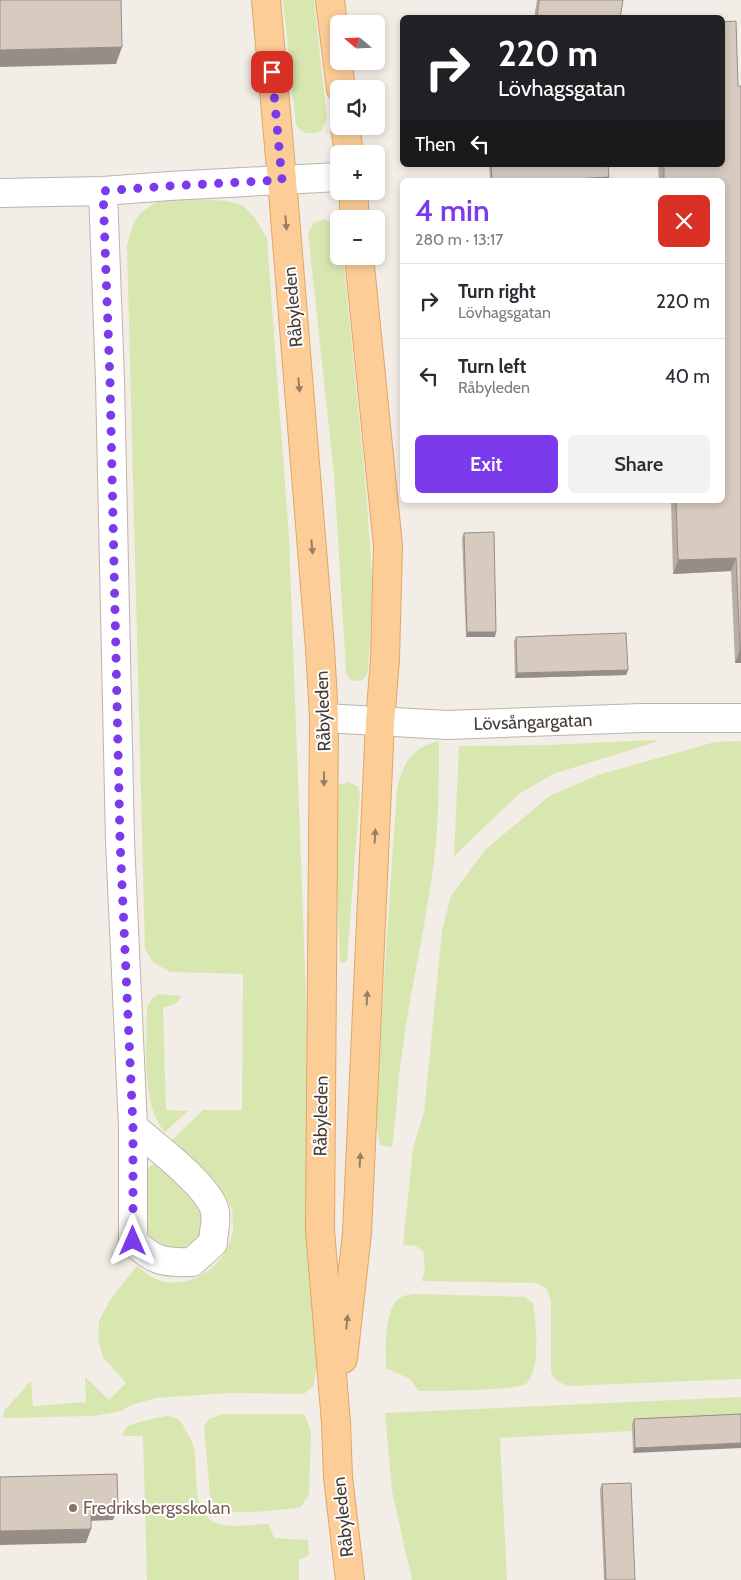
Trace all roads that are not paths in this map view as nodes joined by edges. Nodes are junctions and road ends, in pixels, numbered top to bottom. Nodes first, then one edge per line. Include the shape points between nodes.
1 (266, 0) edge
2 (330, 0) edge
3 (340, 80) edge
4 (330, 177) edge
5 (282, 180) junction
6 (103, 191) junction
7 (0, 193) edge
8 (360, 265) edge
9 (324, 718) junction
10 (741, 718) edge
11 (380, 722) junction
12 (133, 1127) junction
13 (336, 1423) junction
14 (350, 1580) edge

1 - 5 main road, Råbyleden
2 - 3 main road
4 - 5 street
5 - 6 street
5 -> 9 main road, Råbyleden
6 - 7 street
6 - 12 street via 120,840
8 - 11 main road, Råbyleden via 388,546
9 - 11 street, Lövsångargatan
9 -> 13 main road, Råbyleden via 320,1230
10 - 11 street, Lövsångargatan via 447,725
13 -> 11 main road, Råbyleden via 357,1234
12 - 12 street via 133,1241 146,1254 169,1263 192,1262 213,1243 215,1212 195,1180
13 - 14 main road, Råbyleden via 338,1477

